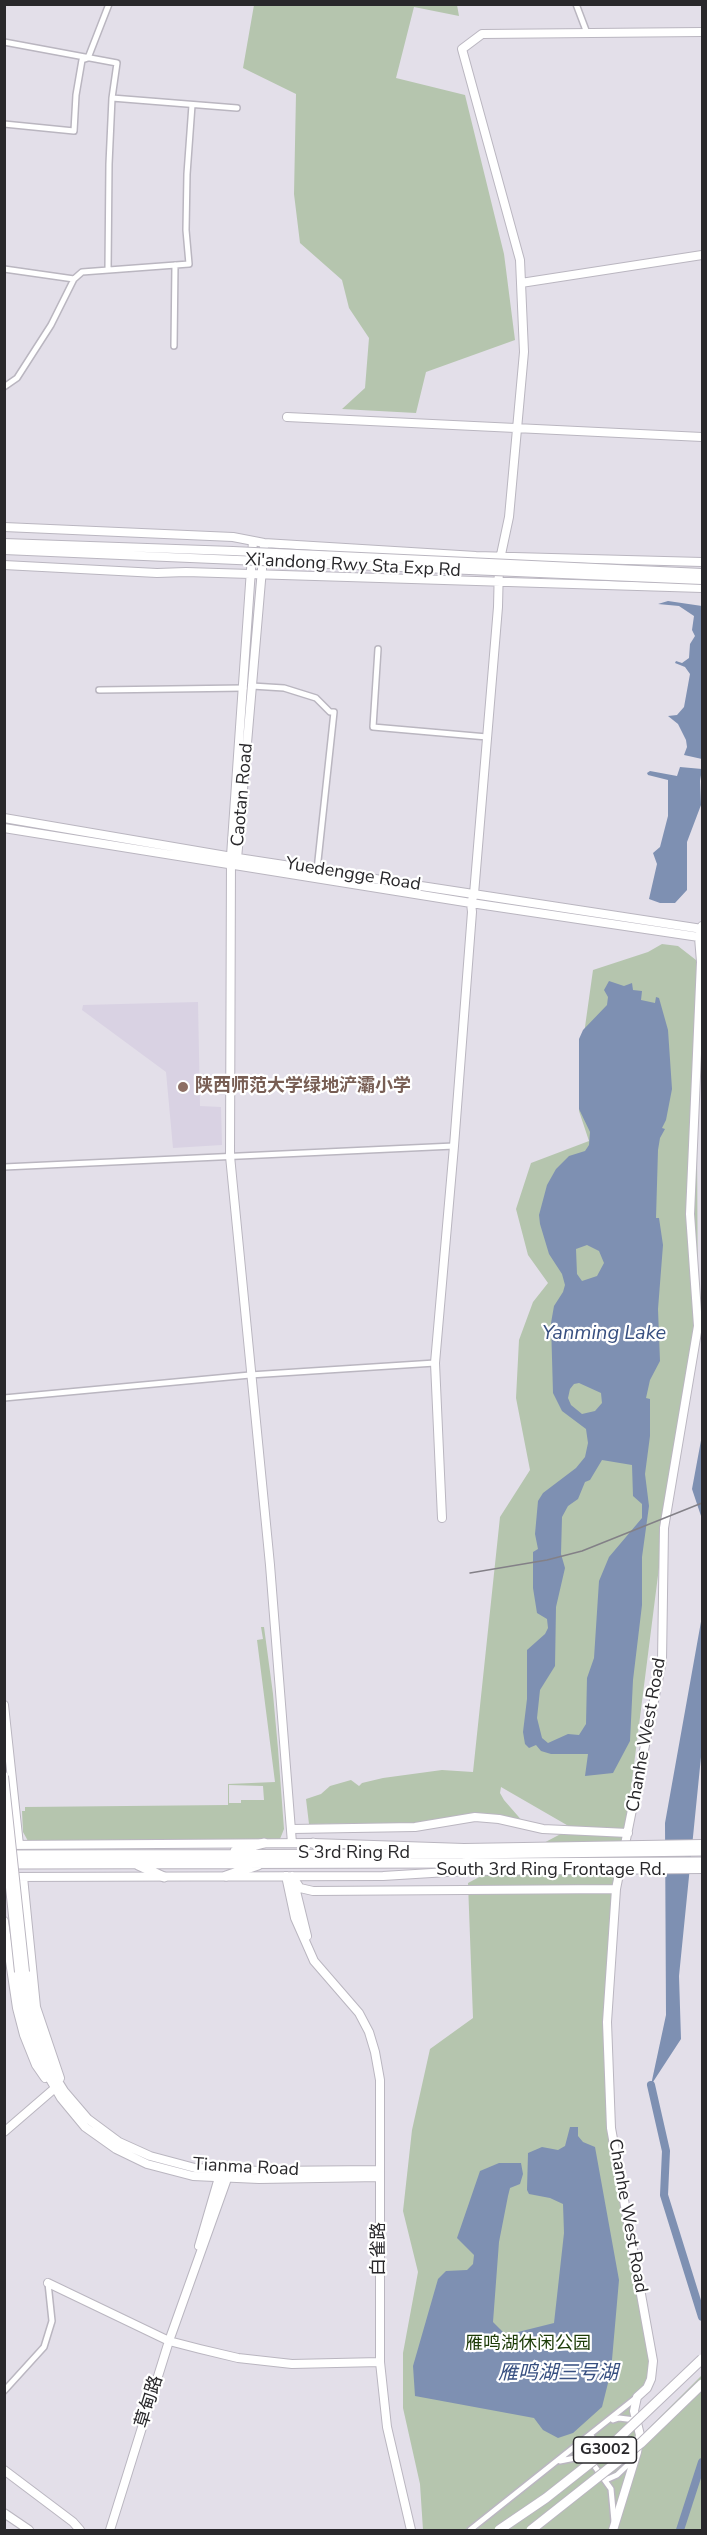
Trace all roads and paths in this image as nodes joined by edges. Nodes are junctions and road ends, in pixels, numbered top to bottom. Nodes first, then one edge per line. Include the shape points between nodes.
1 (109, 4) edge
2 (576, 4) edge
3 (702, 32) edge
4 (587, 33) junction
5 (4, 42) edge
6 (88, 58) junction
7 (112, 98) junction
8 (192, 105) junction
9 (237, 108) dead end
10 (4, 124) edge
11 (702, 255) edge
12 (175, 265) junction
13 (4, 270) edge
14 (108, 270) junction
15 (74, 279) junction
16 (521, 283) junction
17 (174, 346) dead end
18 (4, 387) edge
19 (287, 417) dead end
20 (517, 428) junction
21 (702, 437) edge
22 (4, 527) edge
23 (253, 541) junction
24 (4, 543) edge
25 (264, 543) junction
26 (4, 550) edge
27 (500, 557) junction
28 (702, 562) edge
29 (4, 566) edge
30 (702, 573) edge
31 (257, 574) junction
32 (702, 580) edge
33 (499, 582) junction
34 (702, 588) edge
35 (378, 649) dead end
36 (248, 687) junction
37 (99, 690) dead end
38 (487, 737) junction
39 (4, 818) edge
40 (4, 828) edge
41 (235, 857) junction
42 (232, 865) junction
43 (317, 870) junction
44 (474, 894) junction
45 (471, 903) junction
46 (701, 931) edge
47 (454, 1146) junction
48 (230, 1156) junction
49 (4, 1167) edge
50 (435, 1363) junction
51 (250, 1375) junction
52 (4, 1398) edge
53 (442, 1518) dead end
54 (4, 1705) edge
55 (4, 1776) edge
56 (292, 1829) junction
57 (4, 1831) edge
58 (628, 1833) junction
59 (264, 1843) junction
60 (292, 1843) junction
61 (313, 1843) junction
62 (702, 1844) edge
63 (4, 1845) edge
64 (19, 1845) junction
65 (702, 1851) edge
66 (341, 1854) junction
67 (4, 1855) edge
68 (220, 1855) junction
69 (464, 1859) junction
70 (702, 1862) edge
71 (134, 1863) junction
72 (265, 1863) junction
73 (4, 1864) edge
74 (702, 1869) edge
75 (226, 1876) junction
76 (289, 1876) junction
77 (4, 1877) edge
78 (23, 1877) junction
79 (164, 1877) junction
80 (616, 1889) junction
81 (4, 1921) edge
82 (22, 1972) junction
83 (57, 2090) junction
84 (4, 2132) edge
85 (224, 2173) junction
86 (380, 2174) junction
87 (48, 2283) joint
88 (169, 2341) junction
89 (702, 2359) edge
90 (380, 2362) junction
91 (702, 2384) edge
92 (4, 2391) edge
93 (637, 2397) junction
94 (635, 2420) junction
95 (609, 2421) junction
96 (594, 2434) junction
97 (638, 2452) junction
98 (588, 2459) junction
99 (558, 2462) junction
100 (4, 2470) edge
101 (604, 2478) junction
102 (4, 2513) edge
103 (614, 2527) edge
104 (30, 2530) edge
105 (80, 2530) edge
106 (110, 2530) edge
107 (411, 2530) edge
108 (470, 2530) edge
109 (499, 2530) edge
110 (531, 2530) edge

1 - 6 street
2 - 4 street
3 - 4 street
4 - 16 street via 482,34 462,49 520,260
5 - 6 street
6 - 7 street via 117,63
6 - 10 street via 82,60 74,131
7 - 8 street
7 - 14 street
8 - 9 street
8 - 12 street via 188,140 189,264
11 - 16 street
12 - 14 street
12 - 17 street
13 - 15 street
14 - 15 street via 82,272
15 - 18 street via 23,369
16 - 20 street via 524,352
19 - 20 street
20 - 21 street
20 - 27 street via 509,518
22 - 23 street
23 - 25 street
23 - 31 street, Caotan Road
24 - 30 main road, Xi'andong Rwy Sta Exp Rd, bridge
25 - 27 street
25 - 31 street, Caotan Road
26 - 32 main road, Xi'andong Rwy Sta Exp Rd, bridge
27 - 28 street
27 - 33 street
29 - 31 street
31 - 33 street
31 - 36 street, Caotan Road
33 - 34 street
33 - 38 street
35 - 38 street via 373,727
36 - 37 street
36 - 41 street, Caotan Road
36 - 43 street via 284,688 316,698 334,712
38 - 44 street
39 - 41 street, Yuedengge Road
40 - 42 street, Yuedengge Road
41 - 42 street, Caotan Road
41 - 43 street, Yuedengge Road
42 - 45 street, Yuedengge Road
42 - 48 street
43 - 44 street, Yuedengge Road
44 - 45 street
44 - 46 street, Yuedengge Road
45 - 46 street, Yuedengge Road
45 - 47 street
46 - 58 street, Chanhe West Road via 690,1214 698,1326 664,1528 662,1661
47 - 48 street
47 - 50 street
48 - 49 street
48 - 51 street
50 - 51 street
50 - 53 street
51 - 52 street
51 - 56 street
54 - 64 street
55 - 82 street, Tianma Road, bridge
56 - 58 street via 415,1827 475,1817 543,1829
56 - 60 street
57 - 82 street, Tianma Road, bridge
58 - 80 street, Chanhe West Road
59 - 60 street, South 3rd Ring Frontage Rd.
59 - 64 street, South 3rd Ring Frontage Rd.
59 - 68 highway
60 - 61 street, South 3rd Ring Frontage Rd.
61 - 66 highway
61 - 69 street, South 3rd Ring Frontage Rd.
62 - 69 street, South 3rd Ring Frontage Rd., bridge
63 - 64 street, South 3rd Ring Frontage Rd.
65 - 69 highway, S 3rd Ring Rd, bridge
66 - 68 highway, S 3rd Ring Rd
66 - 69 highway, S 3rd Ring Rd
67 - 68 highway, S 3rd Ring Rd
69 - 70 highway, S 3rd Ring Rd, bridge
69 - 72 highway, S 3rd Ring Rd
69 - 74 street, South 3rd Ring Frontage Rd., bridge
69 - 76 street, South 3rd Ring Frontage Rd. via 383,1876
71 - 72 highway, S 3rd Ring Rd
71 - 73 highway, S 3rd Ring Rd
71 - 79 highway
72 - 75 highway
75 - 76 street, South 3rd Ring Frontage Rd.
75 - 79 street, South 3rd Ring Frontage Rd.
76 - 80 street via 300,1888 314,1891
76 - 86 street, 白雀路 via 295,1918 314,1961 359,2013 369,2031 380,2080
77 - 78 street, South 3rd Ring Frontage Rd.
78 - 79 street, South 3rd Ring Frontage Rd.
78 - 83 street via 36,2007
80 - 93 street, Chanhe West Road via 607,2022 611,2128 653,2361 651,2379
81 - 83 street via 24,2035 36,2065
82 - 83 street, Tianma Road via 26,2019
83 - 84 street
83 - 85 street, Tianma Road via 119,2142 150,2156
85 - 86 street, Tianma Road
85 - 88 street, 草甸路
86 - 90 street, 白雀路
87 - 88 street
87 - 92 street via 52,2321 44,2347
88 - 90 street via 238,2358 292,2364
88 - 106 street, 草甸路
89 - 109 highway, G3002, bridge via 603,2453
90 - 107 street, 白雀路 via 387,2427
91 - 110 highway, G3002, bridge via 641,2443
93 - 94 street, Chanhe West Road
93 - 95 street
94 - 95 street
94 - 97 street, Chanhe West Road via 640,2435
95 - 96 street
96 - 98 street via 587,2449
96 - 99 street
97 - 101 street via 617,2475
97 - 103 street, Chanhe West Road
98 - 99 street
98 - 101 street
99 - 108 street
100 - 105 main road
101 - 103 street via 613,2497
102 - 104 main road

